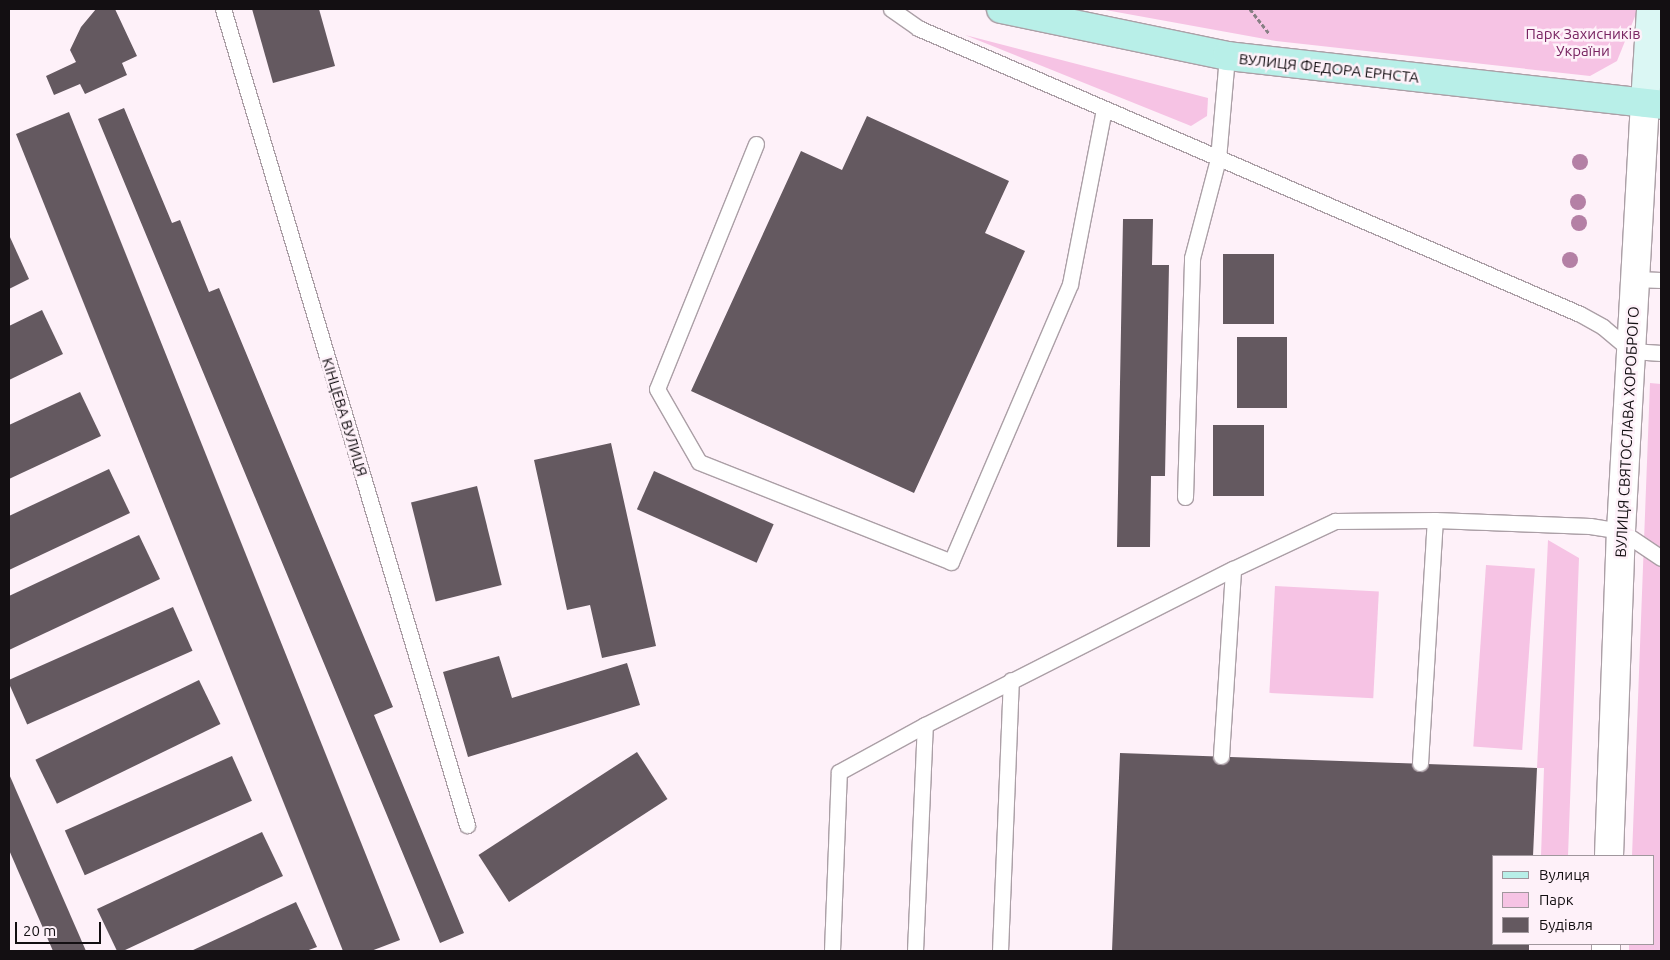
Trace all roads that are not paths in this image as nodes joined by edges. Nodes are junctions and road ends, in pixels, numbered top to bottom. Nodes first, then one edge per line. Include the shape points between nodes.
1 (223, 9) edge
2 (891, 9) edge
3 (1001, 9) edge
4 (1651, 9) edge
5 (1228, 56) junction
6 (1653, 104) edge
7 (1104, 109) junction
8 (756, 144) dead end
9 (1218, 159) junction
10 (1635, 279) junction
11 (1661, 280) edge
12 (1632, 351) junction
13 (1661, 352) edge
14 (1186, 497) dead end
15 (1435, 520) junction
16 (1620, 531) junction
17 (1661, 558) edge
18 (1233, 569) junction
19 (1010, 680) junction
20 (925, 725) junction
21 (1221, 756) dead end
22 (1420, 763) dead end
23 (468, 825) dead end
24 (1610, 855) edge
25 (832, 951) edge
26 (915, 951) edge
27 (1000, 951) edge

1 - 23 lane, КІНЦЕВА ВУЛИЦЯ
2 - 7 lane via 918,28
3 - 5 main road, ВУЛИЦЯ ФЕДОРА ЕРНСТА
4 - 6 street, ВУЛИЦЯ СВЯТОСЛАВА ХОРОБРОГО
5 - 6 main road, ВУЛИЦЯ ФЕДОРА ЕРНСТА
5 - 9 lane
6 - 10 street, ВУЛИЦЯ СВЯТОСЛАВА ХОРОБРОГО
7 - 8 lane via 1070,284 951,562 699,462 657,388
7 - 9 lane
9 - 12 lane via 1580,314 1603,327
9 - 14 lane via 1192,258
10 - 11 lane
10 - 12 street, ВУЛИЦЯ СВЯТОСЛАВА ХОРОБРОГО
12 - 13 lane
12 - 16 street, ВУЛИЦЯ СВЯТОСЛАВА ХОРОБРОГО
15 - 16 lane via 1590,526
15 - 18 lane via 1336,521
15 - 22 lane
16 - 17 lane
16 - 24 street, ВУЛИЦЯ СВЯТОСЛАВА ХОРОБРОГО
18 - 19 lane
18 - 21 lane
19 - 20 lane
19 - 27 lane
20 - 25 lane via 839,772
20 - 26 lane

